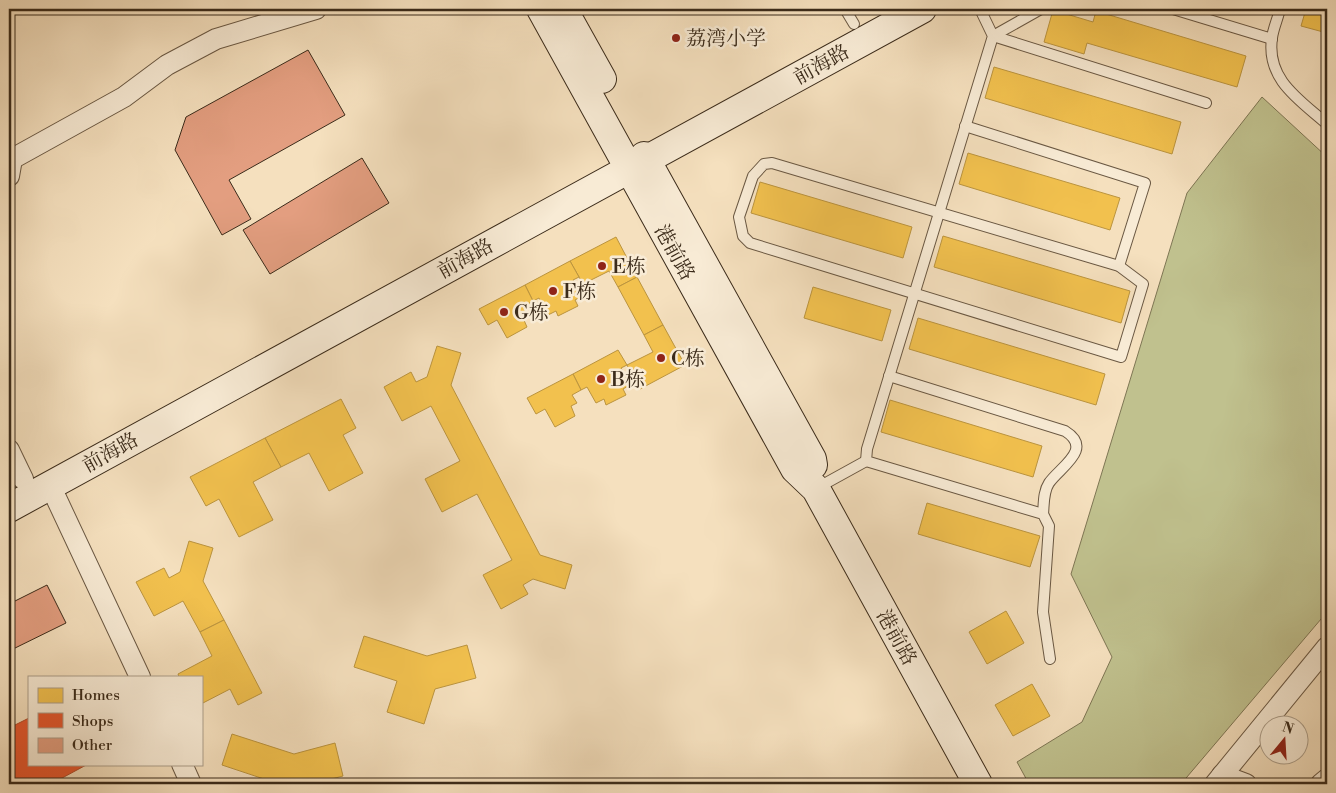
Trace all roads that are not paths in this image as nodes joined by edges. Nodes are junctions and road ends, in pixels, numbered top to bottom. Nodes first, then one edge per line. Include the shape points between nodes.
1 (316, 9) edge
2 (541, 9) edge
3 (563, 9) edge
4 (882, 9) edge
5 (922, 9) edge
6 (980, 9) edge
7 (1041, 9) edge
8 (1173, 9) edge
9 (1280, 9) edge
10 (849, 16) edge
11 (993, 36) junction
12 (1272, 39) junction
13 (1206, 103) dead end
14 (1327, 124) edge
15 (965, 126) junction
16 (633, 155) junction
17 (9, 176) edge
18 (939, 212) junction
19 (1119, 266) junction
20 (914, 295) junction
21 (889, 376) junction
22 (9, 450) edge
23 (866, 461) junction
24 (16, 483) edge
25 (50, 486) junction
26 (816, 489) junction
27 (9, 508) edge
28 (1042, 514) junction
29 (1327, 647) edge
30 (1050, 659) dead end
31 (140, 676) edge
32 (183, 766) edge
33 (1327, 779) edge
34 (1218, 780) edge
35 (191, 784) edge
36 (978, 784) edge
37 (1246, 784) edge
38 (1321, 784) edge

1 - 17 street via 216,39 167,65 124,97 12,159
2 - 16 street, 港前路
3 - 16 street, 港前路
4 - 10 street, 前海路
5 - 16 street, 前海路
6 - 11 lane
7 - 11 lane
8 - 12 lane
9 - 12 lane
10 - 16 street, 前海路
11 - 13 lane
11 - 15 lane
12 - 14 lane via 1275,72 1285,86
15 - 18 lane
15 - 19 lane via 1145,183
16 - 24 street, 前海路
16 - 25 street, 前海路
16 - 26 street, 港前路 via 795,469
18 - 19 lane
18 - 20 lane
18 - 20 lane via 772,163 764,164 753,176 739,217 743,236 762,249
19 - 20 lane via 1143,284 1121,357
20 - 21 lane
21 - 23 lane
21 - 28 lane via 1065,431 1072,436 1076,450 1049,484
22 - 24 street
23 - 26 lane
23 - 28 lane
25 - 27 street, 前海路
25 - 31 street
26 - 36 street, 港前路
28 - 30 lane via 1049,526 1043,612
29 - 34 street
32 - 35 street
33 - 38 street
34 - 37 street

